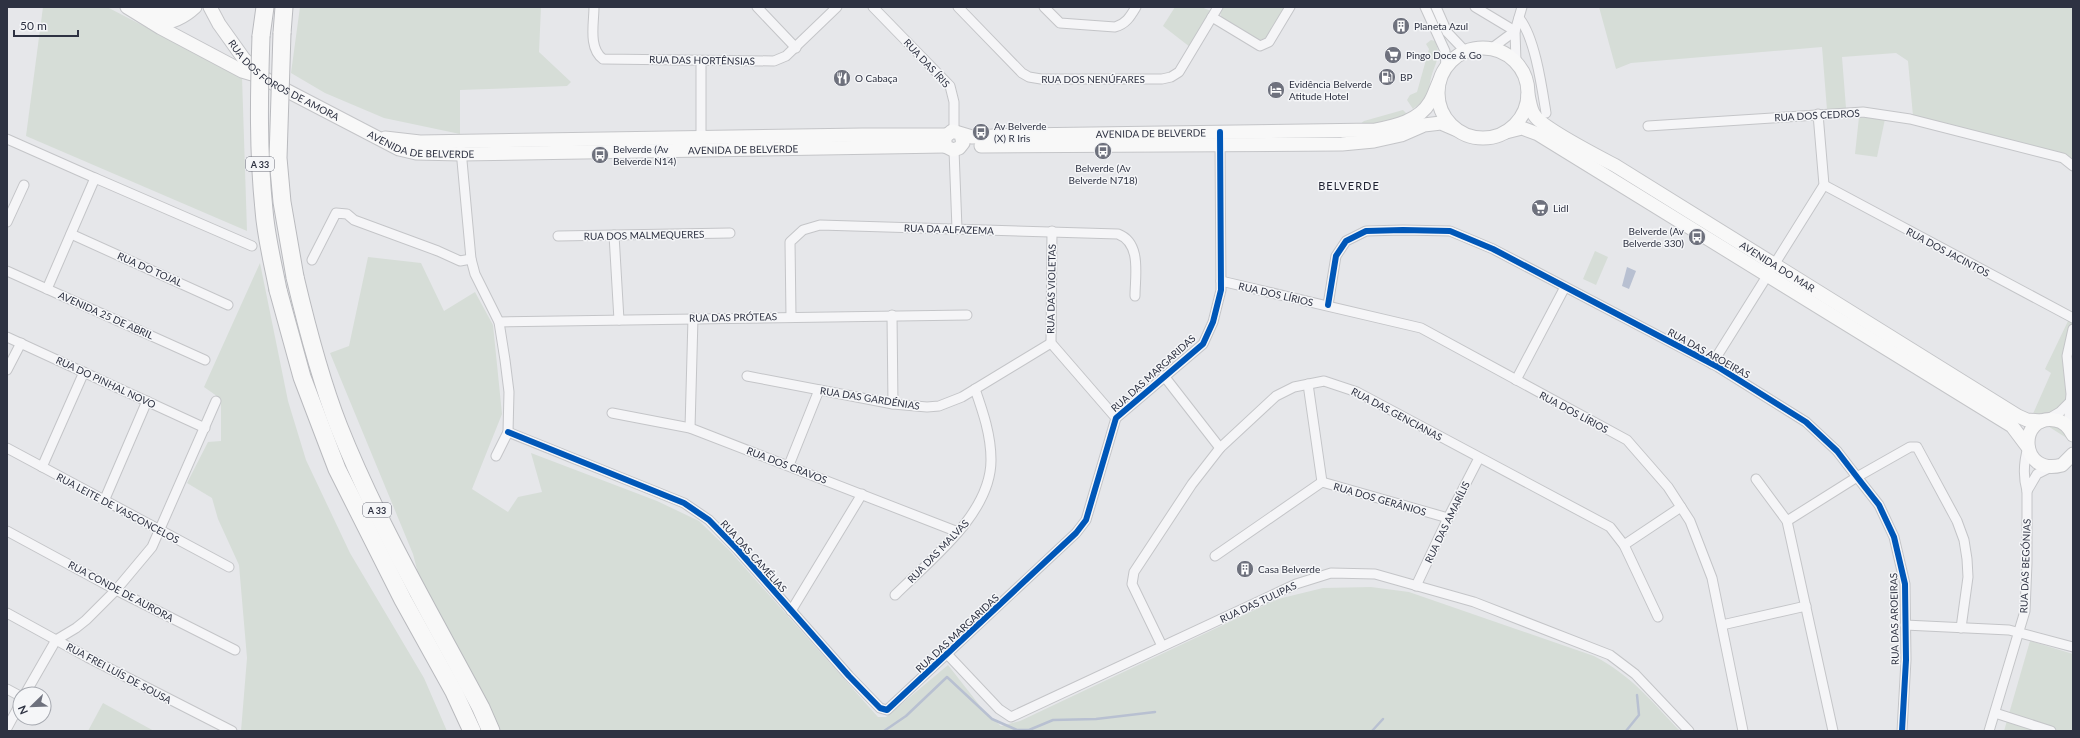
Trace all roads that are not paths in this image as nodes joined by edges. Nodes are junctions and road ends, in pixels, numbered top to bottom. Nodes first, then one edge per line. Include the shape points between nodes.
1 (179, 7) edge
2 (195, 7) edge
3 (210, 7) edge
4 (264, 7) edge
5 (284, 7) edge
6 (594, 7) edge
7 (757, 7) edge
8 (837, 7) edge
9 (872, 7) edge
10 (958, 7) edge
11 (1044, 7) edge
12 (1136, 7) edge
13 (1218, 7) edge
14 (1290, 7) edge
15 (1425, 7) edge
16 (1436, 7) edge
17 (1475, 7) edge
18 (1522, 7) edge
19 (129, 8) edge
20 (1212, 17) junction
21 (1520, 18) junction
22 (150, 22) junction
23 (1515, 31) junction
24 (796, 48) junction
25 (1492, 48) junction
26 (1465, 51) junction
27 (701, 60) junction
28 (1516, 62) junction
29 (1446, 67) junction
30 (264, 78) junction
31 (1439, 82) junction
32 (1528, 95) junction
33 (1546, 113) dead end
34 (1818, 114) junction
35 (1648, 126) dead end
36 (1455, 129) junction
37 (1506, 132) junction
38 (373, 137) junction
39 (7, 139) edge
40 (1220, 139) junction
41 (460, 140) junction
42 (954, 141) junction
43 (701, 144) junction
44 (461, 154) junction
45 (2073, 166) edge
46 (95, 178) junction
47 (24, 185) dead end
48 (1824, 186) junction
49 (10, 206) edge
50 (7, 222) edge
51 (957, 229) junction
52 (1052, 231) junction
53 (730, 233) dead end
54 (71, 234) junction
55 (614, 235) junction
56 (558, 236) dead end
57 (252, 246) dead end
58 (471, 259) junction
59 (312, 260) dead end
60 (1770, 270) junction
61 (7, 271) edge
62 (1221, 281) junction
63 (1565, 287) junction
64 (47, 289) junction
65 (1135, 296) dead end
66 (228, 305) dead end
67 (1328, 305) junction
68 (892, 315) junction
69 (967, 315) dead end
70 (791, 316) junction
71 (694, 318) junction
72 (2073, 318) edge
73 (619, 320) junction
74 (499, 322) junction
75 (2073, 329) edge
76 (7, 337) edge
77 (21, 343) junction
78 (1051, 343) junction
79 (205, 360) dead end
80 (1712, 364) junction
81 (7, 370) edge
82 (84, 372) junction
83 (746, 376) dead end
84 (1164, 376) junction
85 (1516, 380) junction
86 (1308, 384) junction
87 (975, 389) junction
88 (819, 390) junction
89 (146, 401) junction
90 (216, 401) dead end
91 (2070, 402) junction
92 (894, 404) junction
93 (612, 413) dead end
94 (1116, 418) junction
95 (2044, 421) junction
96 (205, 428) junction
97 (690, 428) junction
98 (508, 432) junction
99 (2073, 434) edge
100 (2028, 446) junction
101 (7, 448) edge
102 (1220, 448) junction
103 (496, 456) dead end
104 (2072, 456) edge
105 (1479, 458) junction
106 (789, 465) junction
107 (42, 467) junction
108 (2051, 467) junction
109 (1857, 477) junction
110 (1756, 479) dead end
111 (1322, 482) junction
112 (2027, 491) junction
113 (862, 494) junction
114 (104, 501) junction
115 (1681, 507) junction
116 (1448, 518) junction
117 (1787, 521) junction
118 (7, 531) edge
119 (160, 531) junction
120 (958, 532) junction
121 (1624, 545) junction
122 (1215, 556) dead end
123 (229, 567) dead end
124 (1416, 586) junction
125 (116, 590) junction
126 (895, 595) dead end
127 (1806, 606) junction
128 (791, 611) junction
129 (7, 613) edge
130 (1658, 617) dead end
131 (1722, 625) junction
132 (1906, 625) junction
133 (1961, 628) junction
134 (2018, 634) junction
135 (56, 640) junction
136 (1162, 646) junction
137 (2073, 648) edge
138 (235, 650) dead end
139 (948, 655) junction
140 (30, 686) edge
141 (887, 710) joint
142 (1995, 713) junction
143 (12, 719) edge
144 (7, 728) edge
145 (232, 731) edge
146 (472, 731) edge
147 (491, 731) edge
148 (1689, 731) edge
149 (1743, 731) edge
150 (1833, 731) edge
151 (1902, 731) edge
152 (1990, 731) edge
153 (2051, 731) edge

1 - 19 main road via 163,12
2 - 22 main road via 175,21
3 - 30 main road, RUA DOS FOROS DE AMORA via 233,45
4 - 146 highway, A 33, bridge via 259,104 264,211 278,290 302,377 337,469
5 - 147 highway, A 33, bridge via 278,158 294,277 315,354 346,442 389,536
6 - 27 street, RUA DAS HORTÊNSIAS via 594,46 596,53 603,59
7 - 24 street
8 - 24 street, RUA DAS HORTÊNSIAS
9 - 42 street, RUA DAS ÍRIS via 950,86 954,102
10 - 20 street, RUA DOS NENÚFARES via 1022,72 1029,77 1041,79 1171,77 1179,72
11 - 12 street via 1060,23 1115,26 1125,22
13 - 20 street, RUA DOS NENÚFARES
14 - 20 street via 1269,42 1260,46
15 - 29 street via 1445,52
16 - 26 street via 1447,32
17 - 23 street
18 - 21 street
19 - 22 main road
21 - 23 street
21 - 33 street via 1526,25 1540,76
22 - 30 main road via 242,71
23 - 25 street
23 - 28 street
24 - 27 street, RUA DAS HORTÊNSIAS via 784,58 774,61
25 - 26 main road
25 - 28 main road via 1506,53
26 - 29 main road
27 - 43 street
28 - 32 main road via 1527,83
29 - 31 main road
30 - 38 main road, RUA DOS FOROS DE AMORA
31 - 36 main road via 1440,108
31 - 40 main road, AVENIDA DE BELVERDE via 1430,103 1415,117 1397,125 1375,130
32 - 37 main road via 1522,116
32 - 60 main road, AVENIDA DO MAR via 1531,109 1540,122 1616,166
34 - 35 street, RUA DOS CEDROS
34 - 45 street, RUA DOS CEDROS via 1864,112 1910,119 2063,158
34 - 48 street
36 - 37 main road via 1480,138 1489,138
36 - 40 main road, AVENIDA DE BELVERDE via 1440,123 1424,125 1401,135 1342,144
37 - 60 main road, AVENIDA DO MAR via 1522,128 1538,134
38 - 41 main road, AVENIDA DE BELVERDE via 420,142
38 - 44 main road, AVENIDA DE BELVERDE via 406,152
39 - 46 street
40 - 42 main road, AVENIDA DE BELVERDE via 1020,135 972,137
40 - 62 street, RUA DAS MARGARIDAS
41 - 43 main road, AVENIDA DE BELVERDE
41 - 44 street
42 - 43 main road, AVENIDA DE BELVERDE
42 - 51 street, RUA DAS ÍRIS
43 - 44 main road, AVENIDA DE BELVERDE
44 - 58 street
46 - 54 street
46 - 57 street
47 - 49 street
48 - 60 street
48 - 72 street, RUA DOS JACINTOS
49 - 50 street
51 - 52 street, RUA DA ALFAZEMA
51 - 70 street, RUA DA ALFAZEMA via 820,225 803,230 790,242
52 - 65 street, RUA DA ALFAZEMA via 1118,234 1126,238 1134,254
52 - 78 street, RUA DAS VIOLETAS
53 - 55 street, RUA DOS MALMEQUERES
54 - 64 street
54 - 66 street, RUA DO TOJAL
55 - 56 street, RUA DOS MALMEQUERES
55 - 73 street
58 - 59 street via 460,261 354,220 347,214 336,213
58 - 74 street via 475,274
60 - 80 street
60 - 95 main road, AVENIDA DO MAR via 2018,416 2027,420
60 - 100 main road, AVENIDA DO MAR via 2012,426
61 - 64 street, AVENIDA 25 DE ABRIL
62 - 67 street, RUA DOS LÍRIOS
62 - 84 street, RUA DAS MARGARIDAS via 1213,322 1202,344
63 - 67 street, RUA DAS AROEIRAS via 1493,249 1450,231 1366,231 1346,241 1336,256
63 - 80 street, RUA DAS AROEIRAS
63 - 85 street
64 - 79 street, AVENIDA 25 DE ABRIL
67 - 85 street, RUA DOS LÍRIOS via 1421,328
68 - 69 street, RUA DAS PRÓTEAS
68 - 70 street, RUA DAS PRÓTEAS
68 - 92 street
70 - 71 street, RUA DAS PRÓTEAS
71 - 73 street, RUA DAS PRÓTEAS
71 - 97 street
73 - 74 street, RUA DAS PRÓTEAS
74 - 98 street via 509,392
75 - 91 street via 2067,356
76 - 77 street, RUA DO PINHAL NOVO
77 - 81 street
77 - 82 street, RUA DO PINHAL NOVO
78 - 87 street, RUA DAS GARDÉNIAS
78 - 94 street, RUA DAS VIOLETAS
80 - 109 street, RUA DAS AROEIRAS via 1806,422 1838,451
82 - 89 street, RUA DO PINHAL NOVO
82 - 107 street
83 - 88 street, RUA DAS GARDÉNIAS
84 - 94 street, RUA DAS MARGARIDAS
84 - 102 street
85 - 115 street, RUA DOS LÍRIOS via 1627,440 1668,487
86 - 102 street, RUA DAS GENCIANAS via 1294,387 1276,396
86 - 105 street, RUA DAS GENCIANAS via 1324,380 1357,392
86 - 111 street
87 - 92 street, RUA DAS GARDÉNIAS via 939,406
87 - 120 street, RUA DAS MALVAS via 988,427 991,461 986,485 977,507
88 - 92 street, RUA DAS GARDÉNIAS
88 - 106 street
89 - 96 street, RUA DO PINHAL NOVO
89 - 114 street
90 - 96 street
91 - 95 street via 2060,412
91 - 99 street via 2069,416
93 - 97 street, RUA DOS CRAVOS
94 - 139 street, RUA DAS MARGARIDAS via 1086,520 1044,565
95 - 99 main road, AVENIDA DO MAR via 2063,423
95 - 100 main road via 2032,429
96 - 119 street
97 - 106 street, RUA DOS CRAVOS
98 - 103 street
98 - 128 street, RUA DAS CAMÉLIAS via 684,503 714,525
100 - 108 main road, AVENIDA DO MAR via 2036,461
100 - 112 street, RUA DAS BEGÓNIAS via 2025,461
101 - 107 street, RUA LEITE DE VASCONCELOS
102 - 136 street, RUA DAS GENCIANAS via 1192,484 1134,572 1132,584
104 - 108 main road via 2062,465
105 - 116 street, RUA DAS AMARÍLIS
105 - 121 street, RUA DAS GENCIANAS via 1610,527
106 - 113 street, RUA DOS CRAVOS
107 - 114 street, RUA LEITE DE VASCONCELOS
108 - 112 street via 2038,474
109 - 117 street
109 - 132 street, RUA DAS AROEIRAS via 1879,505 1894,537 1905,584
109 - 133 street via 1910,447 1920,449 1964,540 1968,577
110 - 117 street
111 - 116 street, RUA DOS GERÂNIOS
111 - 122 street, RUA DOS GERÂNIOS
112 - 134 street, RUA DAS BEGÓNIAS via 2025,611
113 - 120 street, RUA DOS CRAVOS
113 - 128 street
114 - 119 street, RUA LEITE DE VASCONCELOS
115 - 121 street
115 - 131 street, RUA DOS LÍRIOS via 1690,521 1712,578
116 - 124 street, RUA DAS AMARÍLIS
117 - 127 street
118 - 125 street, RUA CONDE DE AURORA
119 - 123 street, RUA LEITE DE VASCONCELOS
119 - 125 street via 152,547
120 - 126 street, RUA DAS MALVAS
121 - 130 street, RUA DAS GENCIANAS
124 - 136 street, RUA DAS TULIPAS via 1375,574 1331,573 1296,584
124 - 148 street, RUA DAS TULIPAS via 1474,602 1610,654 1635,674
125 - 135 street via 76,628
125 - 138 street, RUA CONDE DE AURORA
127 - 131 street
127 - 150 street
128 - 141 street, RUA DAS CAMÉLIAS via 880,708
129 - 135 street, RUA FREI LUÍS DE SOUSA
131 - 149 street, RUA DOS LÍRIOS
132 - 133 street
132 - 151 street, RUA DAS AROEIRAS
133 - 134 street via 2009,630
134 - 137 street via 2037,636
134 - 142 street, RUA DAS BEGÓNIAS
135 - 140 street
135 - 145 street, RUA FREI LUÍS DE SOUSA
136 - 139 street, RUA DAS TULIPAS via 1011,717 999,709
139 - 141 street, RUA DAS MARGARIDAS
142 - 152 street, RUA DAS BEGÓNIAS
142 - 153 street
143 - 144 street

